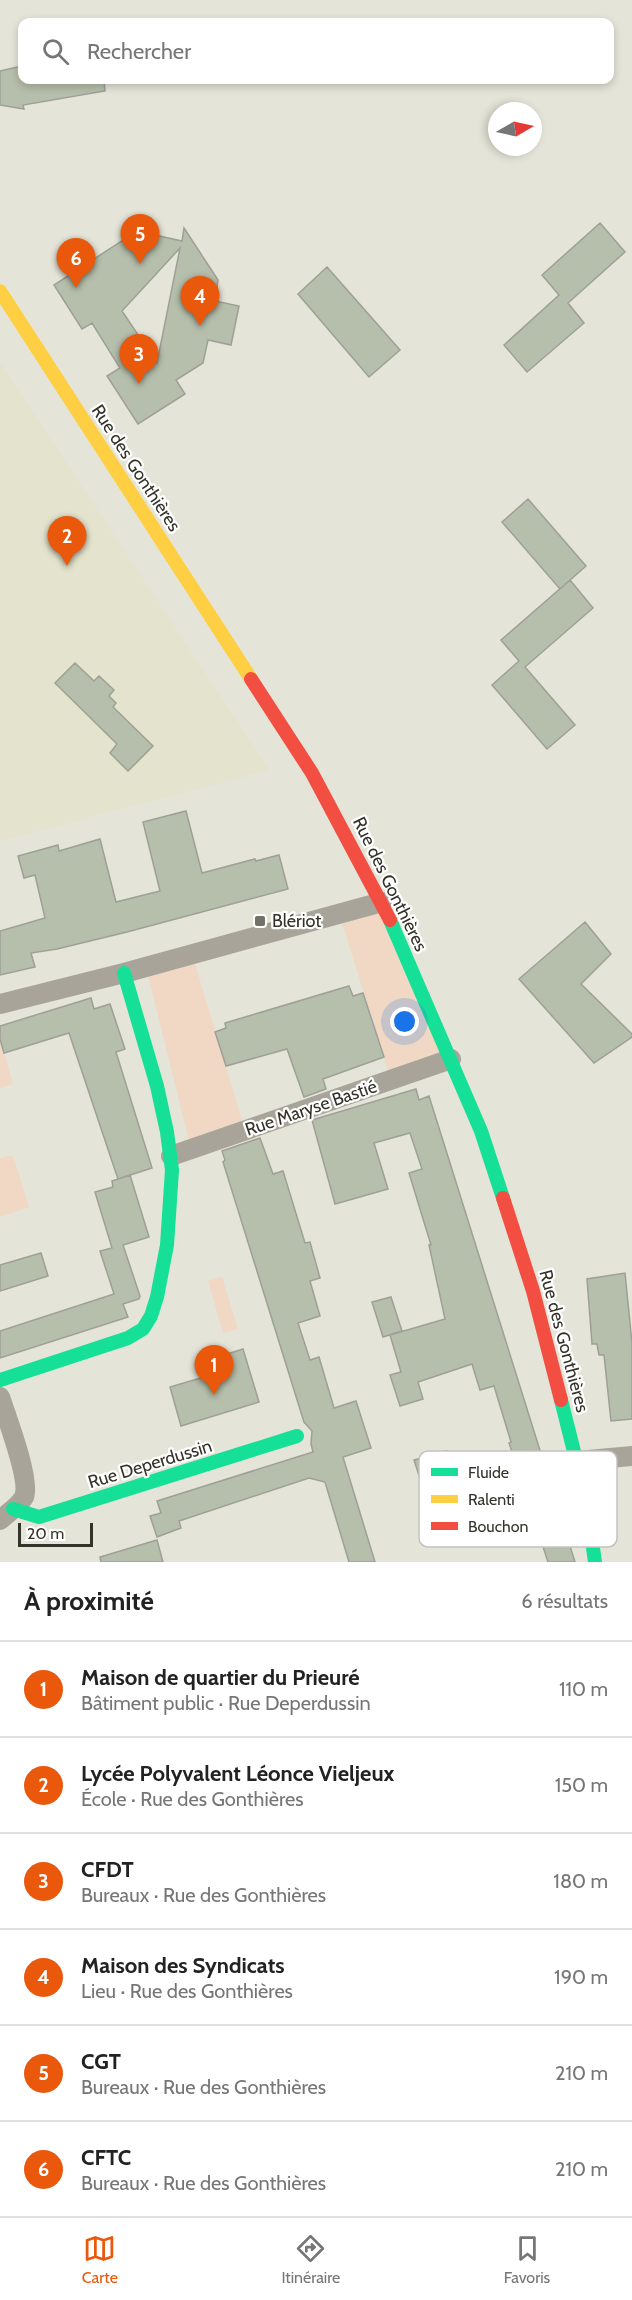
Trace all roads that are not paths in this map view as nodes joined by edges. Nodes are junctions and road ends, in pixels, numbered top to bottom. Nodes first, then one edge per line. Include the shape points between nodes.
1 (0, 291) edge
2 (382, 902) junction
3 (124, 973) junction
4 (0, 1004) edge
5 (451, 1059) junction
6 (171, 1156) junction
7 (0, 1380) edge
8 (0, 1396) edge
9 (297, 1436) dead end
10 (574, 1451) edge
11 (632, 1456) edge
12 (617, 1457) edge
13 (7, 1514) edge
14 (593, 1547) edge
15 (595, 1562) edge

1 - 2 street, Rue des Gonthières via 312,773
2 - 3 street
2 - 5 street, Rue des Gonthières
3 - 4 street
3 - 6 street via 152,1066
5 - 6 street, Rue Maryse Bastié
5 - 10 street, Rue des Gonthières via 481,1131 533,1292
6 - 7 street via 166,1260 144,1328 128,1338
8 - 13 street via 26,1480 24,1496
9 - 13 street, Rue Deperdussin via 39,1517
11 - 12 street
14 - 15 street, Rue des Gonthières

